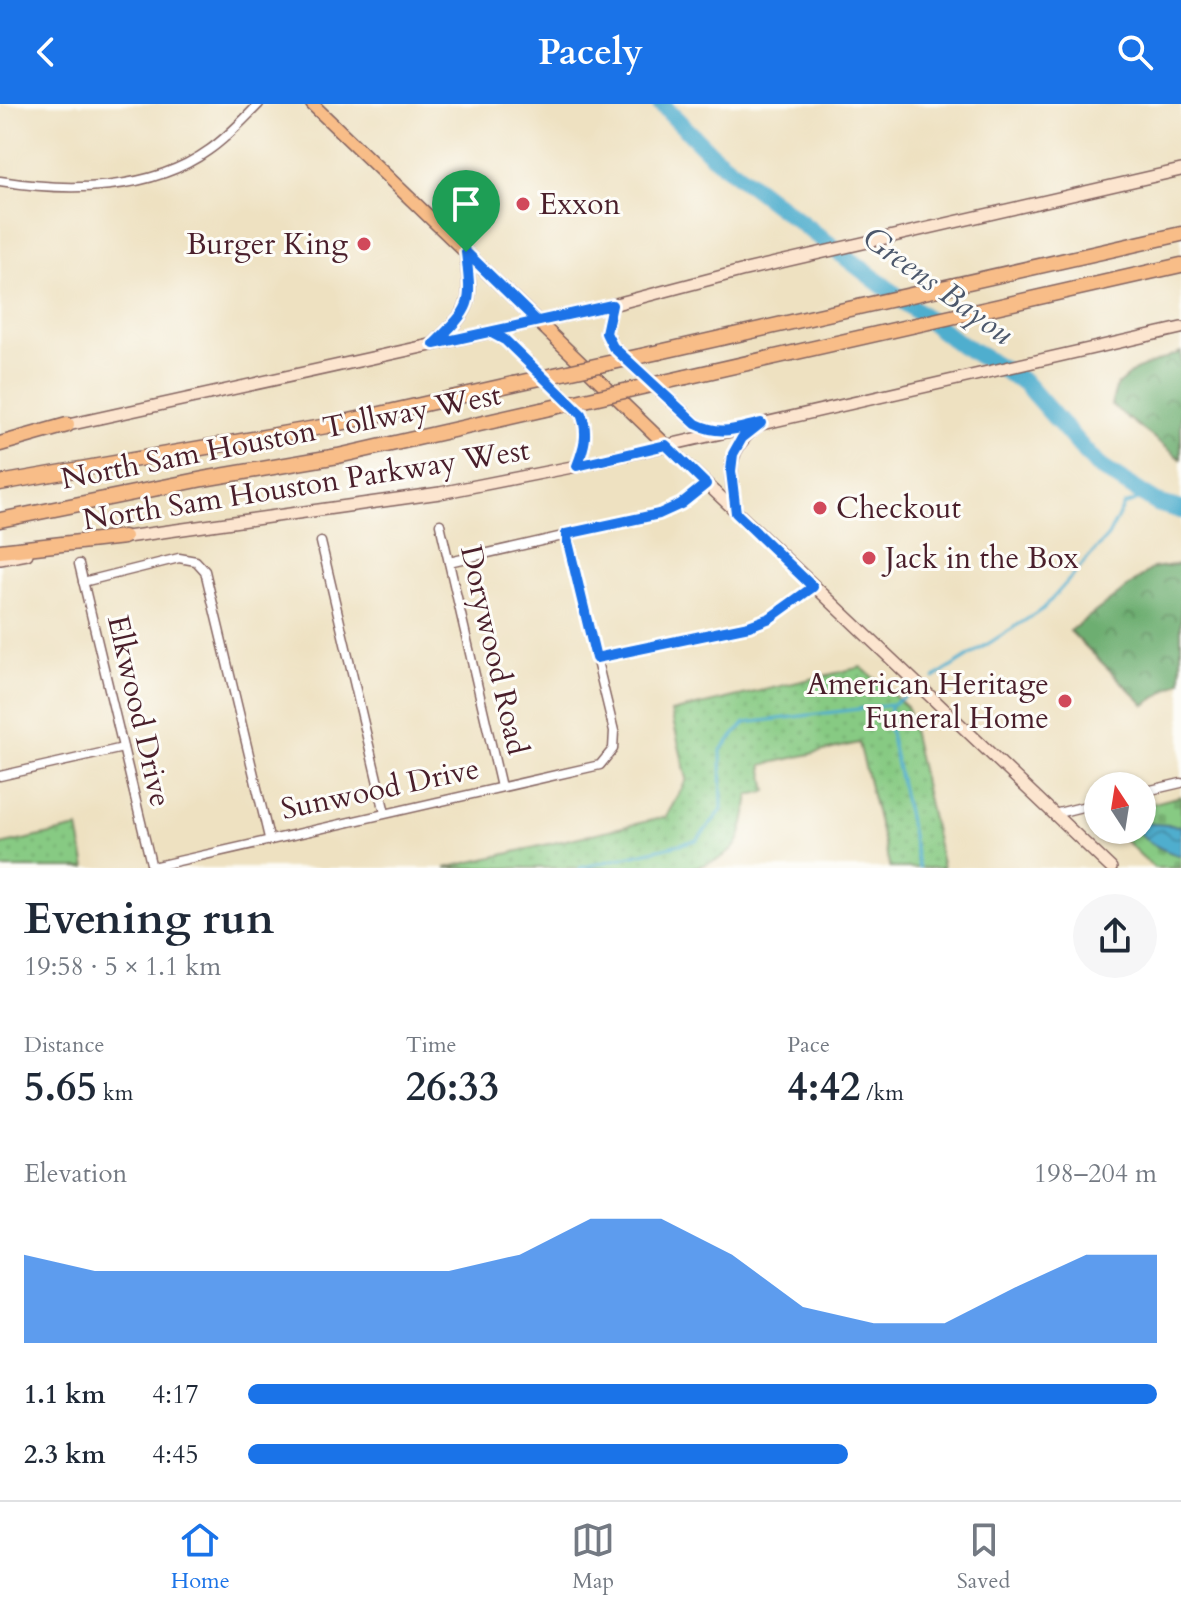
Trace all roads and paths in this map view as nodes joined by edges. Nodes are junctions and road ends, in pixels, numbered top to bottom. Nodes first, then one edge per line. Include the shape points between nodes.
1 (259, 104) edge
2 (312, 104) edge
3 (1181, 170) edge
4 (0, 181) edge
5 (1181, 234) edge
6 (466, 252) junction
7 (1181, 265) edge
8 (612, 305) junction
9 (537, 321) junction
10 (1181, 328) edge
11 (490, 332) junction
12 (434, 344) junction
13 (761, 423) junction
14 (67, 425) joint
15 (721, 432) junction
16 (0, 442) edge
17 (666, 445) junction
18 (577, 466) junction
19 (0, 483) edge
20 (706, 484) junction
21 (736, 513) junction
22 (0, 520) edge
23 (440, 524) dead end
24 (566, 534) junction
25 (124, 537) junction
26 (321, 542) dead end
27 (0, 551) edge
28 (0, 559) edge
29 (449, 562) junction
30 (79, 564) dead end
31 (83, 582) junction
32 (813, 587) junction
33 (596, 658) junction
34 (123, 748) junction
35 (1, 773) edge
36 (1181, 783) edge
37 (501, 787) junction
38 (1156, 789) edge
39 (1084, 806) edge
40 (385, 813) junction
41 (1054, 814) junction
42 (269, 838) junction
43 (152, 867) edge
44 (1111, 868) edge

1 - 4 street via 209,151 168,172 76,188
2 - 6 main road
3 - 8 main road
5 - 19 highway, North Sam Houston Tollway West, bridge via 327,426
6 - 9 main road
6 - 12 main road via 468,305
7 - 22 highway, North Sam Houston Tollway West, bridge via 338,456
8 - 9 main road
8 - 15 main road via 606,333 613,347 696,424
9 - 11 main road
9 - 17 main road
10 - 13 main road, North Sam Houston Parkway West
11 - 12 main road
11 - 18 main road via 505,340 581,414 586,426
12 - 14 main road
13 - 15 main road, North Sam Houston Parkway West
13 - 21 main road via 742,438 733,454
14 - 16 highway
15 - 17 main road, North Sam Houston Parkway West
17 - 18 main road, North Sam Houston Parkway West
17 - 20 main road
18 - 25 main road, North Sam Houston Parkway West via 411,498
20 - 21 main road
20 - 24 street via 659,514
21 - 32 main road
23 - 29 street, Dorywood Road
24 - 29 street
24 - 33 street
25 - 27 highway
25 - 28 main road, North Sam Houston Parkway West
26 - 40 street
29 - 37 street, Dorywood Road
30 - 31 street, Elkwood Drive
31 - 34 street, Elkwood Drive
31 - 42 street via 179,558 196,561 205,571
32 - 33 street via 770,618 749,626
32 - 41 main road
33 - 37 street, Sunwood Drive via 614,731 613,749 600,765
34 - 35 street
34 - 43 street, Elkwood Drive
36 - 38 street
37 - 40 street, Sunwood Drive
39 - 41 street
40 - 42 street, Sunwood Drive
41 - 44 main road
42 - 43 street, Sunwood Drive

